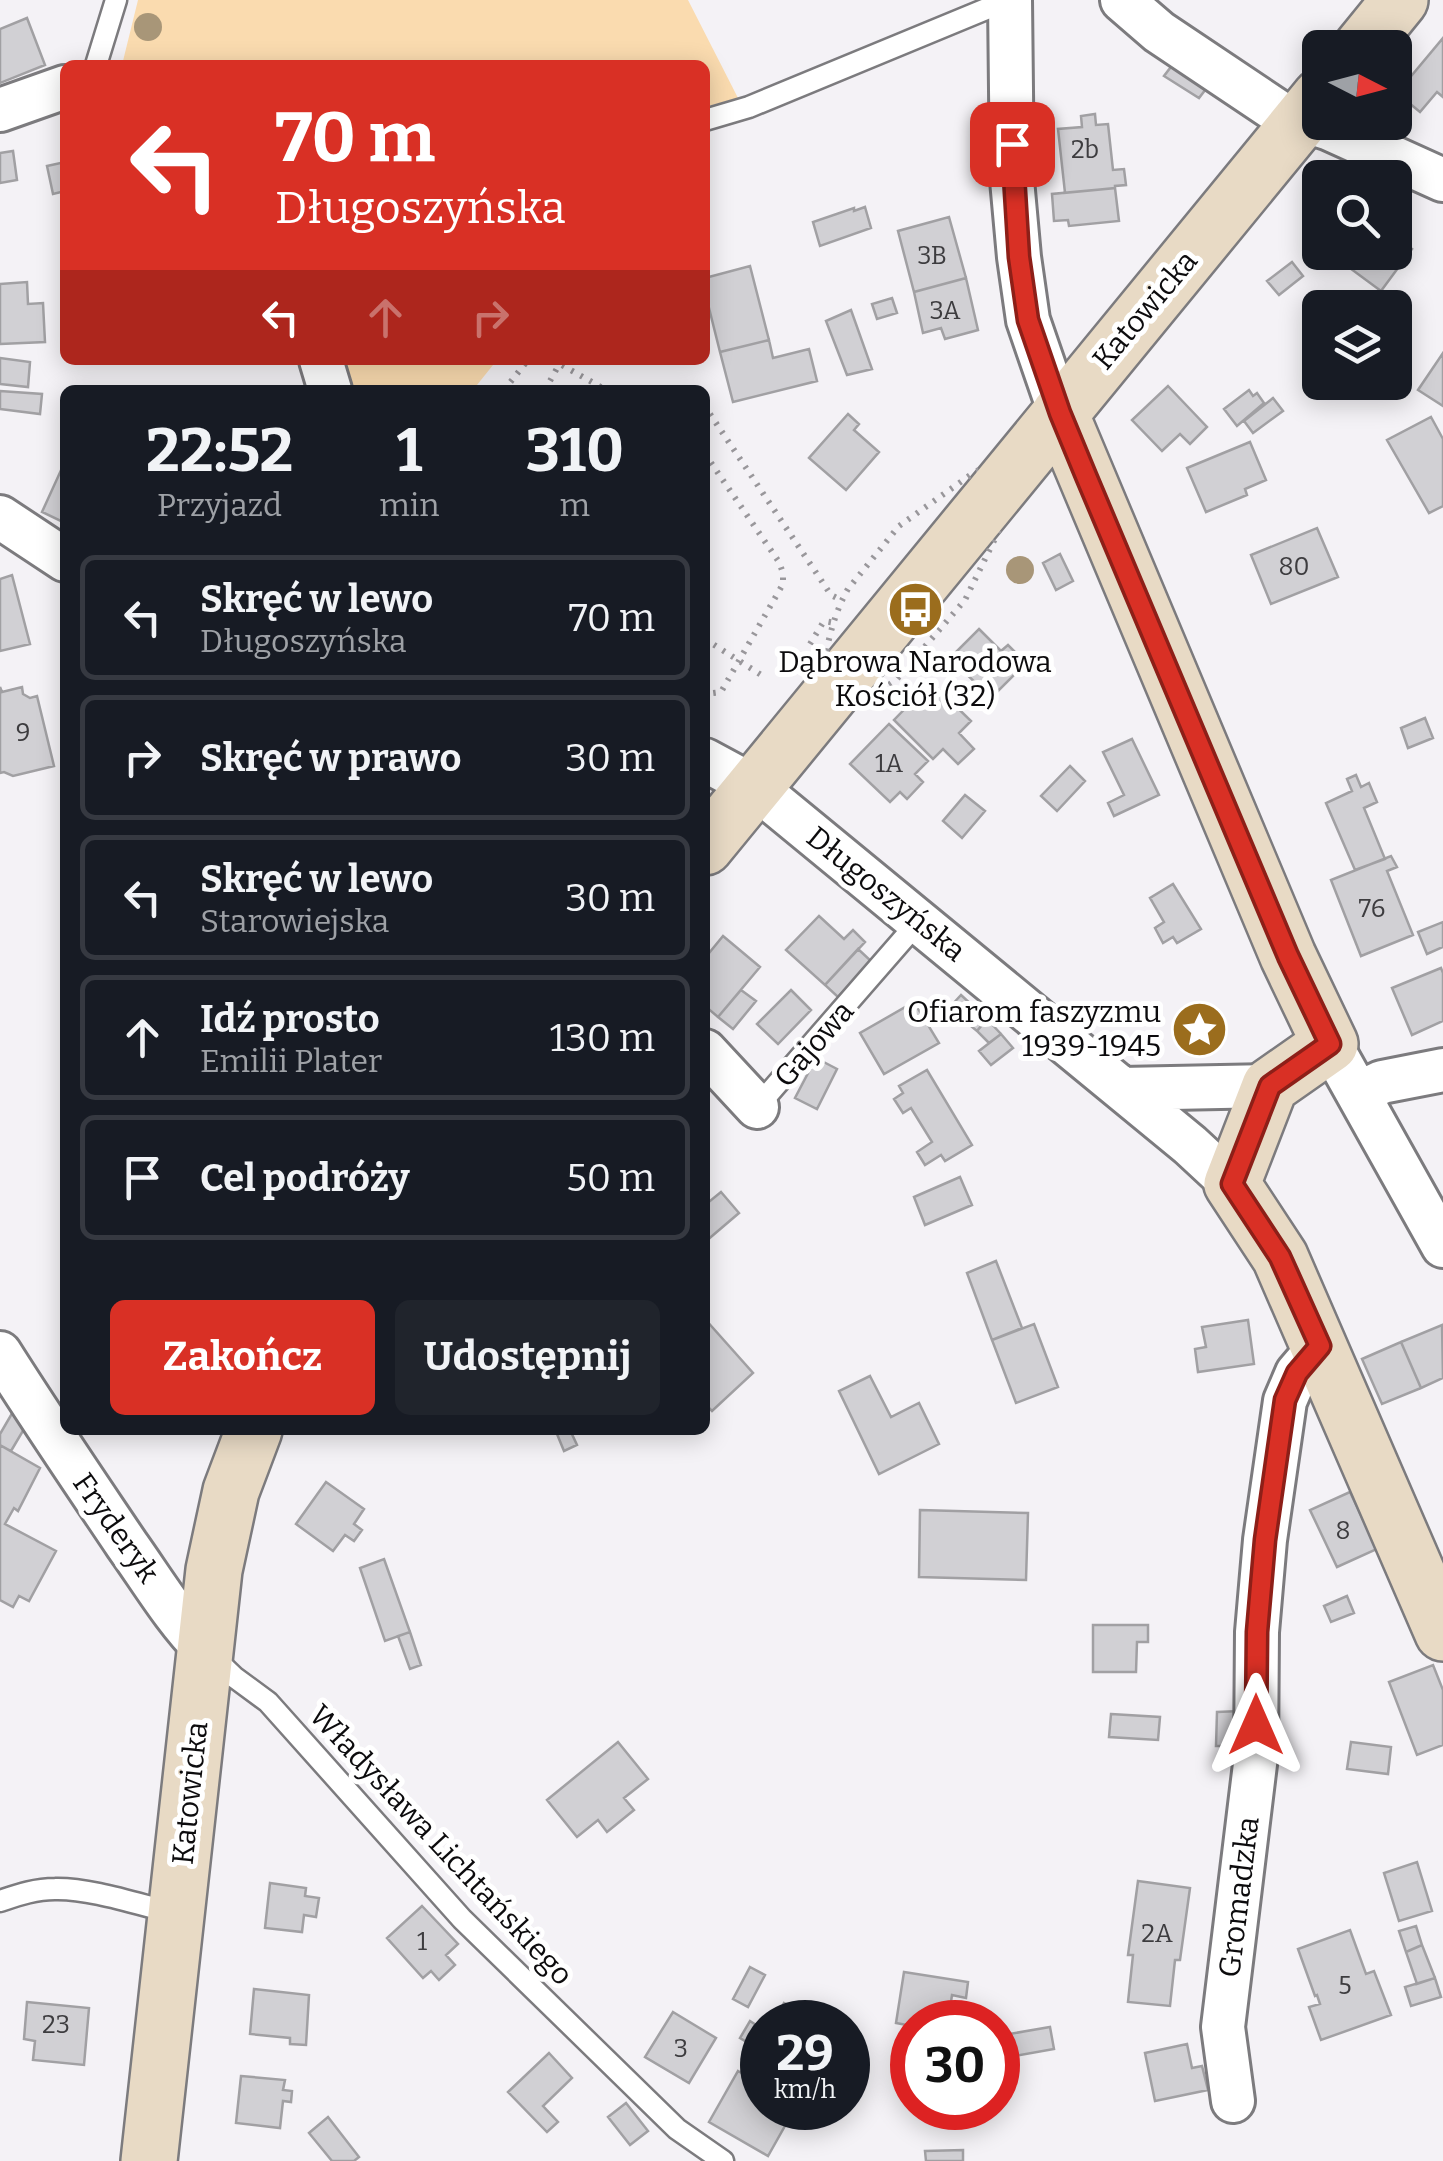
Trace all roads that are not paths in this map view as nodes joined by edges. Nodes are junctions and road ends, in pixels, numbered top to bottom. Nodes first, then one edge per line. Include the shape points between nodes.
1 (116, 0) edge
2 (1009, 0) edge
3 (1122, 0) edge
4 (1400, 0) edge
5 (1376, 30) edge
6 (98, 60) edge
7 (60, 88) edge
8 (1302, 108) edge
9 (0, 110) edge
10 (710, 119) edge
11 (1302, 119) edge
12 (1370, 140) edge
13 (1443, 180) edge
14 (1060, 413) junction
15 (0, 517) edge
16 (60, 557) edge
17 (710, 763) edge
18 (755, 787) junction
19 (710, 841) edge
20 (920, 921) junction
21 (1330, 1044) junction
22 (710, 1055) edge
23 (1443, 1070) edge
24 (1270, 1086) junction
25 (1122, 1089) junction
26 (1358, 1093) junction
27 (758, 1108) joint
28 (1232, 1184) junction
29 (1443, 1246) edge
30 (1320, 1346) junction
31 (0, 1353) edge
32 (252, 1435) edge
33 (1443, 1633) edge
34 (205, 1649) junction
35 (0, 1902) edge
36 (176, 1914) junction
37 (1232, 2100) dead end
38 (149, 2161) edge
39 (723, 2161) edge

1 - 6 lane
2 - 10 lane
2 - 14 street via 1019,257 1028,320
3 - 8 street via 1273,108
4 - 5 street
7 - 9 street
11 - 14 street, Katowicka
12 - 13 street
14 - 18 street, Katowicka
14 - 21 street
15 - 16 street
17 - 18 street, Długoszyńska
18 - 19 street, Katowicka
18 - 20 street, Długoszyńska
20 - 25 street, Długoszyńska
20 - 27 lane, Gajowa
21 - 24 street
21 - 26 street
22 - 27 street, Gajowa
23 - 26 street
24 - 25 street
24 - 28 street
25 - 28 street, Długoszyńska
26 - 29 street
28 - 30 street, Długoszyńska via 1280,1257
30 - 33 street, Długoszyńska
30 - 37 street, Gromadzka via 1285,1400 1265,1540 1256,1756 1223,2027
31 - 34 street, Fryderyk
32 - 34 street, Katowicka via 221,1538
34 - 36 street, Katowicka
34 - 39 lane, Władysława Lichtańskiego via 268,1702 462,1920 677,2128
35 - 36 lane via 57,1888
36 - 38 street, Katowicka

